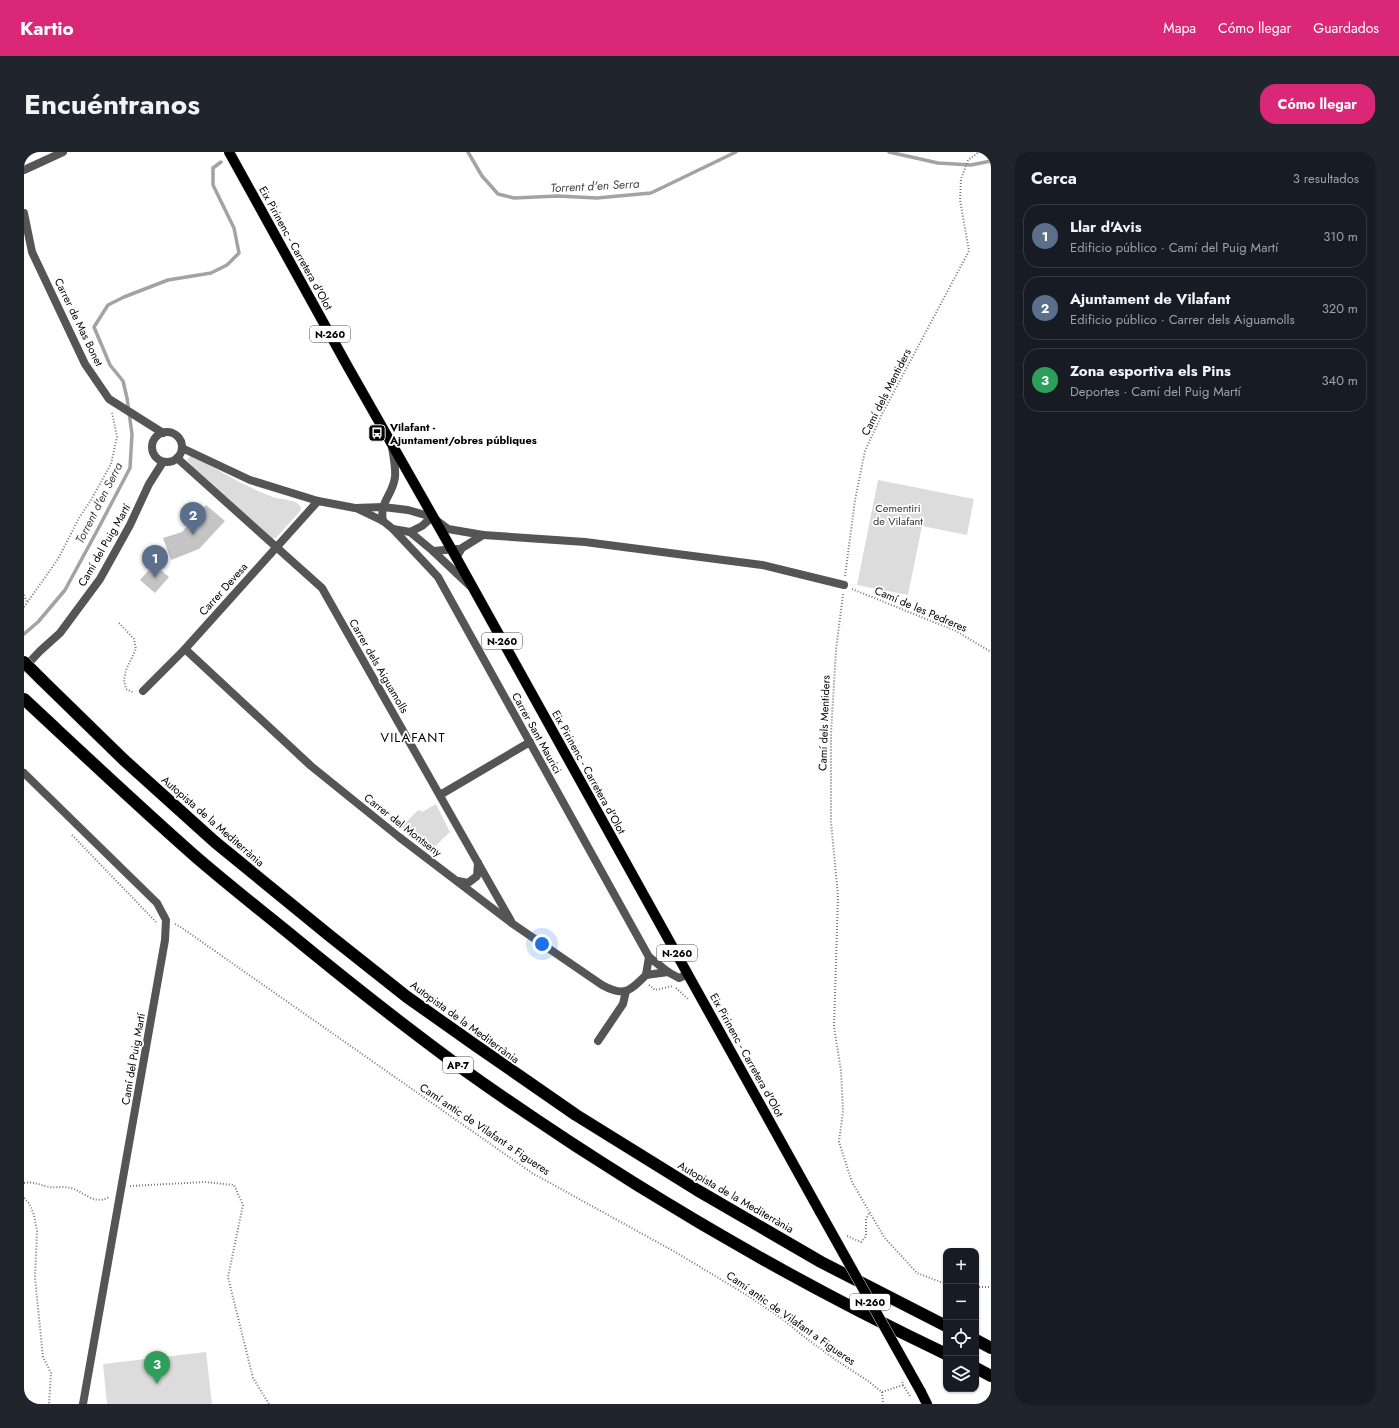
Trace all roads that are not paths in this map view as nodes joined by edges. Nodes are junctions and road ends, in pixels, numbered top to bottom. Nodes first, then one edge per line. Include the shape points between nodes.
1 (63, 152) edge
2 (229, 152) edge
3 (24, 170) edge
4 (24, 213) edge
5 (163, 433) junction
6 (392, 445) junction
7 (182, 448) junction
8 (177, 458) junction
9 (163, 462) junction
10 (318, 501) junction
11 (383, 507) junction
12 (355, 508) junction
13 (432, 517) junction
14 (383, 522) junction
15 (393, 528) junction
16 (410, 532) junction
17 (483, 536) junction
18 (276, 547) junction
19 (433, 551) junction
20 (454, 554) junction
21 (844, 585) road end
22 (472, 588) junction
23 (185, 649) junction
24 (24, 662) edge
25 (24, 668) edge
26 (143, 691) road end
27 (24, 699) edge
28 (530, 742) junction
29 (24, 773) edge
30 (440, 795) junction
31 (478, 863) junction
32 (455, 880) junction
33 (513, 924) junction
34 (649, 956) junction
35 (668, 972) junction
36 (688, 974) junction
37 (644, 977) junction
38 (626, 991) junction
39 (598, 1041) dead end
40 (943, 1324) edge
41 (979, 1342) edge
42 (991, 1348) edge
43 (943, 1352) edge
44 (979, 1370) edge
45 (991, 1376) edge
46 (83, 1404) edge
47 (927, 1404) edge

1 - 3 street
2 - 6 main road, Eix Pirinenc - Carretera d'Olot / N-260
4 - 5 street, Carrer de Mas Bonet via 32,252 85,364 109,399
5 - 7 street via 178,437
5 - 9 street via 155,438 152,444 154,455
6 - 11 street via 395,477
6 - 13 main road, Eix Pirinenc - Carretera d'Olot / N-260
7 - 8 street
7 - 10 street via 250,480
8 - 9 street
8 - 18 street, Carrer dels Aiguamolls
9 - 25 street, Camí del Puig Martí via 100,579 60,633
10 - 12 street
10 - 18 street, Carrer Devesa
11 - 12 street
11 - 13 street via 408,510
11 - 14 street
12 - 14 street
13 - 16 street
13 - 17 street via 448,529
13 - 20 main road, Eix Pirinenc - Carretera d'Olot / N-260
14 - 15 street
15 - 16 street
15 - 28 street, Carrer Sant Maurici via 438,578
16 - 19 street
17 - 20 street
17 - 21 street via 585,542 762,565
18 - 23 street, Carrer Devesa
18 - 30 street, Carrer dels Aiguamolls via 322,588
19 - 20 street
19 - 22 street
20 - 22 main road, Eix Pirinenc - Carretera d'Olot / N-260
22 - 36 main road, Eix Pirinenc - Carretera d'Olot / N-260
23 - 26 street, Carrer Devesa
23 - 32 street, Carrer del Montseny via 311,766
24 - 40 highway, Autopista de la Mediterrània / AP-7, bridge via 124,760 215,842 378,973 474,1046 576,1115 696,1190 821,1262
27 - 43 highway, AP-7 via 198,859 395,1018 461,1067 564,1138 683,1213 812,1286
28 - 30 street
28 - 34 street, Carrer Sant Maurici
29 - 46 street, Camí del Puig Martí via 157,903 166,920 165,940
30 - 31 street, Carrer dels Aiguamolls
31 - 32 street via 477,876 468,883
31 - 33 street, Carrer dels Aiguamolls
32 - 33 street, Carrer del Montseny
33 - 38 street, Carrer del Montseny via 602,985 615,992
34 - 35 street
34 - 37 street
35 - 36 street via 679,978
35 - 37 street
36 - 47 main road, Eix Pirinenc - Carretera d'Olot / N-260, bridge
37 - 38 street via 636,986
38 - 39 street via 623,1004
41 - 42 highway
44 - 45 highway

